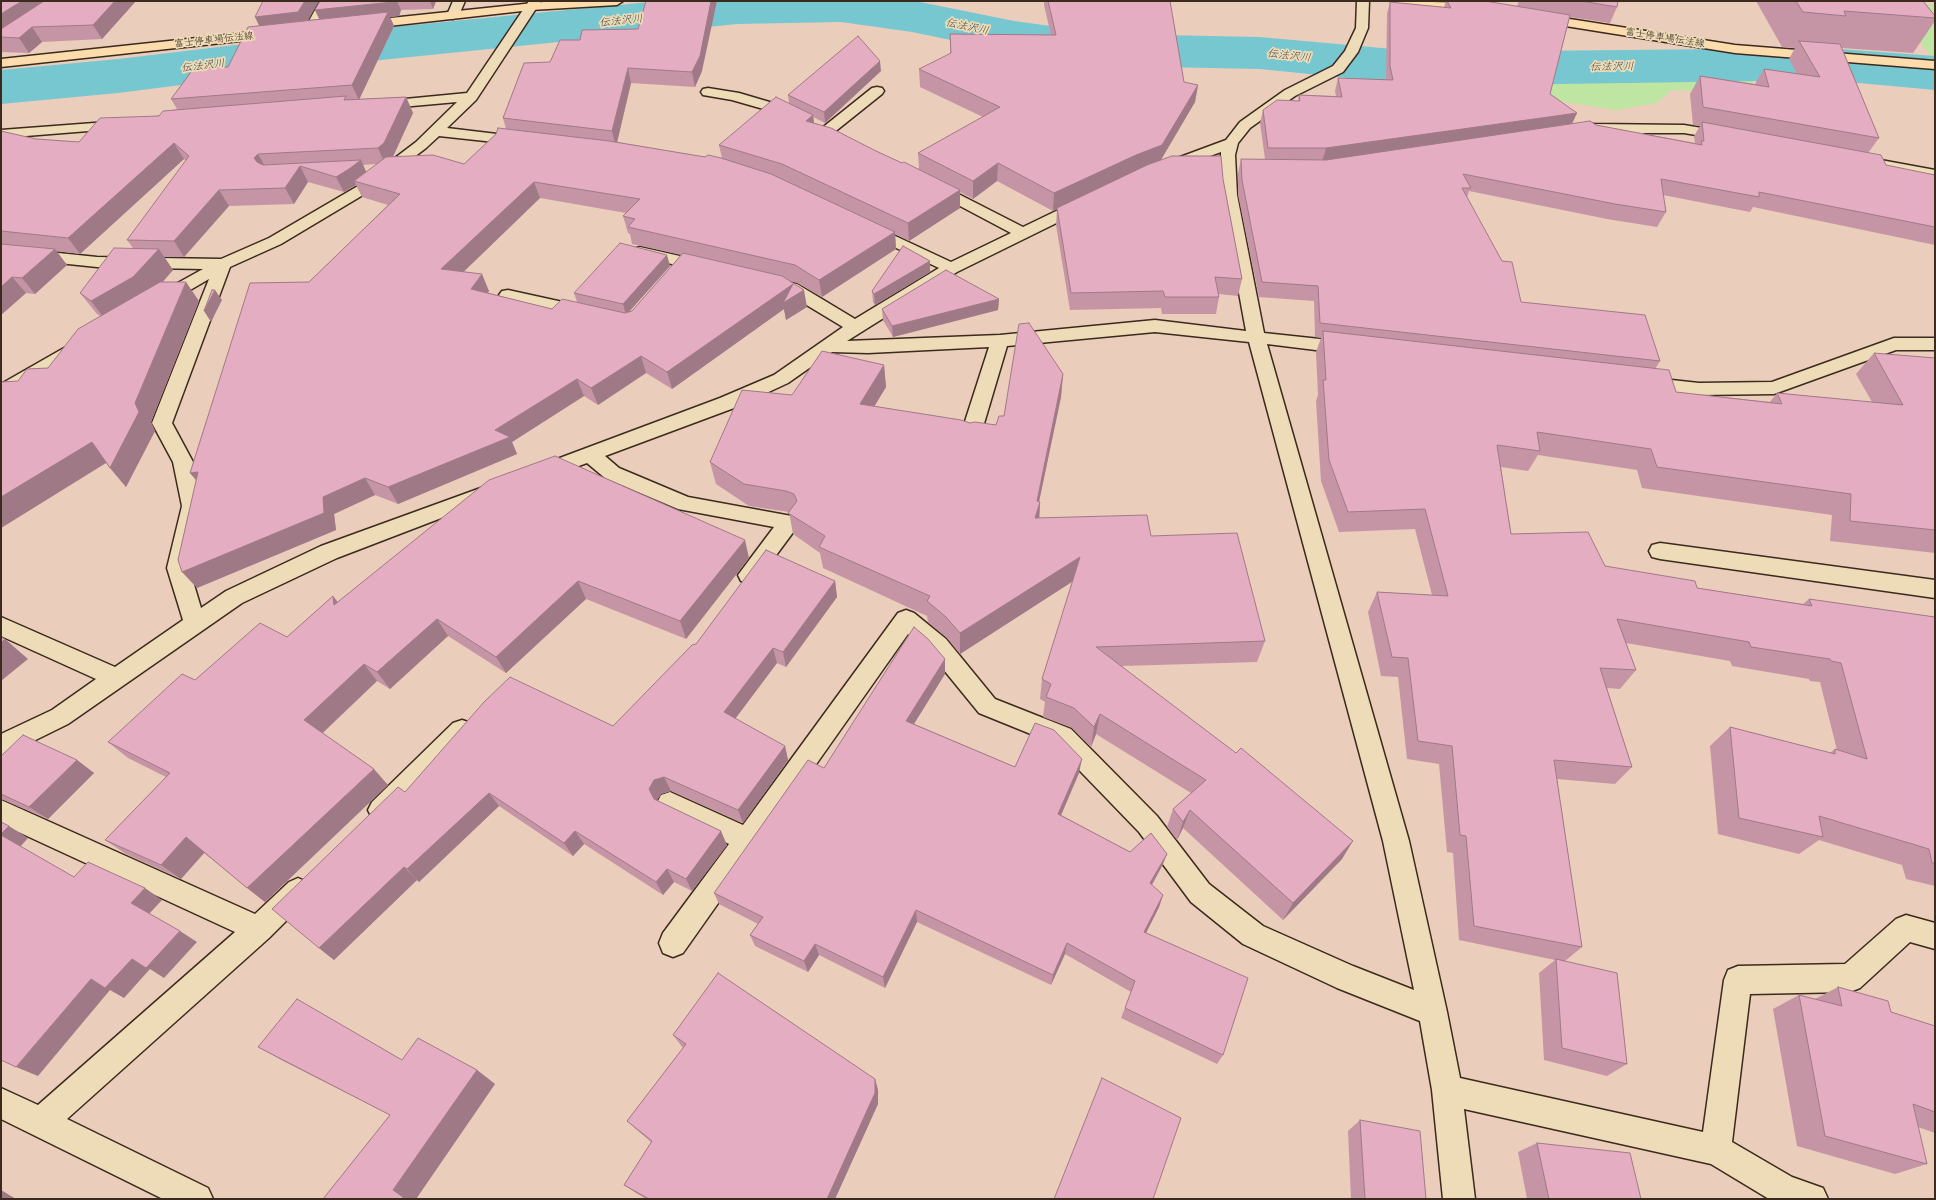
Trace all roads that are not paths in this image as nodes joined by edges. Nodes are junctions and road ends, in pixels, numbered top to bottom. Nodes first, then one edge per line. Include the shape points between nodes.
1 (326, 1) edge
2 (459, 1) edge
3 (617, 1) edge
4 (1363, 1) edge
5 (1397, 1) edge
6 (1482, 5) edge
7 (530, 8) edge
8 (453, 15) junction
9 (1525, 16) edge
10 (349, 26) edge
11 (325, 28) edge
12 (310, 30) junction
13 (1, 63) edge
14 (1935, 65) edge
15 (877, 91) dead end
16 (708, 92) dead end
17 (471, 97) junction
18 (368, 106) edge
19 (136, 124) edge
20 (817, 126) junction
21 (436, 131) junction
22 (1570, 131) edge
23 (1, 134) edge
24 (841, 138) edge
25 (1738, 138) edge
26 (537, 142) edge
27 (1232, 143) junction
28 (1845, 158) edge
29 (388, 169) junction
30 (365, 170) dead end
31 (1153, 172) edge
32 (1935, 174) edge
33 (918, 178) edge
34 (1098, 197) edge
35 (855, 223) edge
36 (1023, 233) junction
37 (627, 248) edge
38 (1, 252) edge
39 (223, 264) junction
40 (951, 268) junction
41 (723, 271) edge
42 (761, 281) edge
43 (508, 295) dead end
44 (149, 306) edge
45 (600, 316) edge
46 (855, 327) junction
47 (1256, 337) junction
48 (1000, 340) junction
49 (88, 342) edge
50 (1935, 344) edge
51 (827, 346) junction
52 (1367, 350) edge
53 (1628, 381) edge
54 (1, 392) edge
55 (970, 437) edge
56 (590, 454) junction
57 (1660, 551) dead end
58 (1935, 589) edge
59 (738, 590) edge
60 (195, 623) junction
61 (1, 626) edge
62 (117, 678) junction
63 (481, 712) edge
64 (1, 746) edge
65 (670, 803) dead end
66 (1, 812) edge
67 (362, 829) edge
68 (747, 840) junction
69 (316, 873) edge
70 (259, 929) junction
71 (1935, 936) edge
72 (673, 942) dead end
73 (1433, 1012) junction
74 (1447, 1090) junction
75 (1, 1103) edge
76 (40, 1123) junction
77 (1716, 1150) junction
78 (197, 1199) edge
79 (1459, 1199) edge
80 (1812, 1199) edge

1 - 12 street
2 - 8 street
3 - 7 main road
4 - 27 street via 1362,28 1351,52 1338,69 1277,102 1245,125
5 - 6 main road via 1440,6
7 - 8 main road
7 - 17 street
8 - 10 main road
9 - 14 main road, 富士停車場伝法線 via 1736,49
11 - 12 main road, 富士停車場伝法線
12 - 13 main road, 富士停車場伝法線
15 - 20 street
16 - 20 street via 734,96 788,111
17 - 18 street
17 - 21 street
19 - 23 street
20 - 24 street
21 - 26 street
21 - 29 street
22 - 25 street via 1594,128 1684,129
27 - 31 street
27 - 47 street via 1228,155 1235,167 1229,195
28 - 32 street
29 - 30 street
29 - 39 street via 363,189 275,241
33 - 36 street
34 - 36 street
35 - 40 street
36 - 40 street
37 - 41 street via 680,268
38 - 39 street via 97,262
39 - 44 street
39 - 60 street via 162,423 183,462 192,506 178,568
40 - 46 street
42 - 46 street via 791,288
43 - 45 street
46 - 51 street
47 - 48 street via 1155,326
47 - 52 street
47 - 73 street via 1396,841
48 - 51 street via 868,347
48 - 55 street
49 - 54 street
50 - 53 street via 1894,344 1774,388 1699,389
51 - 56 street via 781,379 727,403
56 - 59 street via 612,473 685,504 790,522
56 - 60 street via 329,552 234,597
57 - 58 street
60 - 62 street
61 - 62 street
62 - 64 street via 60,717
63 - 67 street
65 - 68 street
66 - 70 street
68 - 72 street
68 - 73 street via 906,619 938,646 987,706 1062,736 1148,824 1200,893 1253,935 1347,978
69 - 70 street
70 - 76 street
71 - 77 street via 1906,928 1850,978 1738,980
73 - 74 street
74 - 77 street
74 - 79 street
75 - 76 street
76 - 78 street
77 - 80 street via 1785,1191

